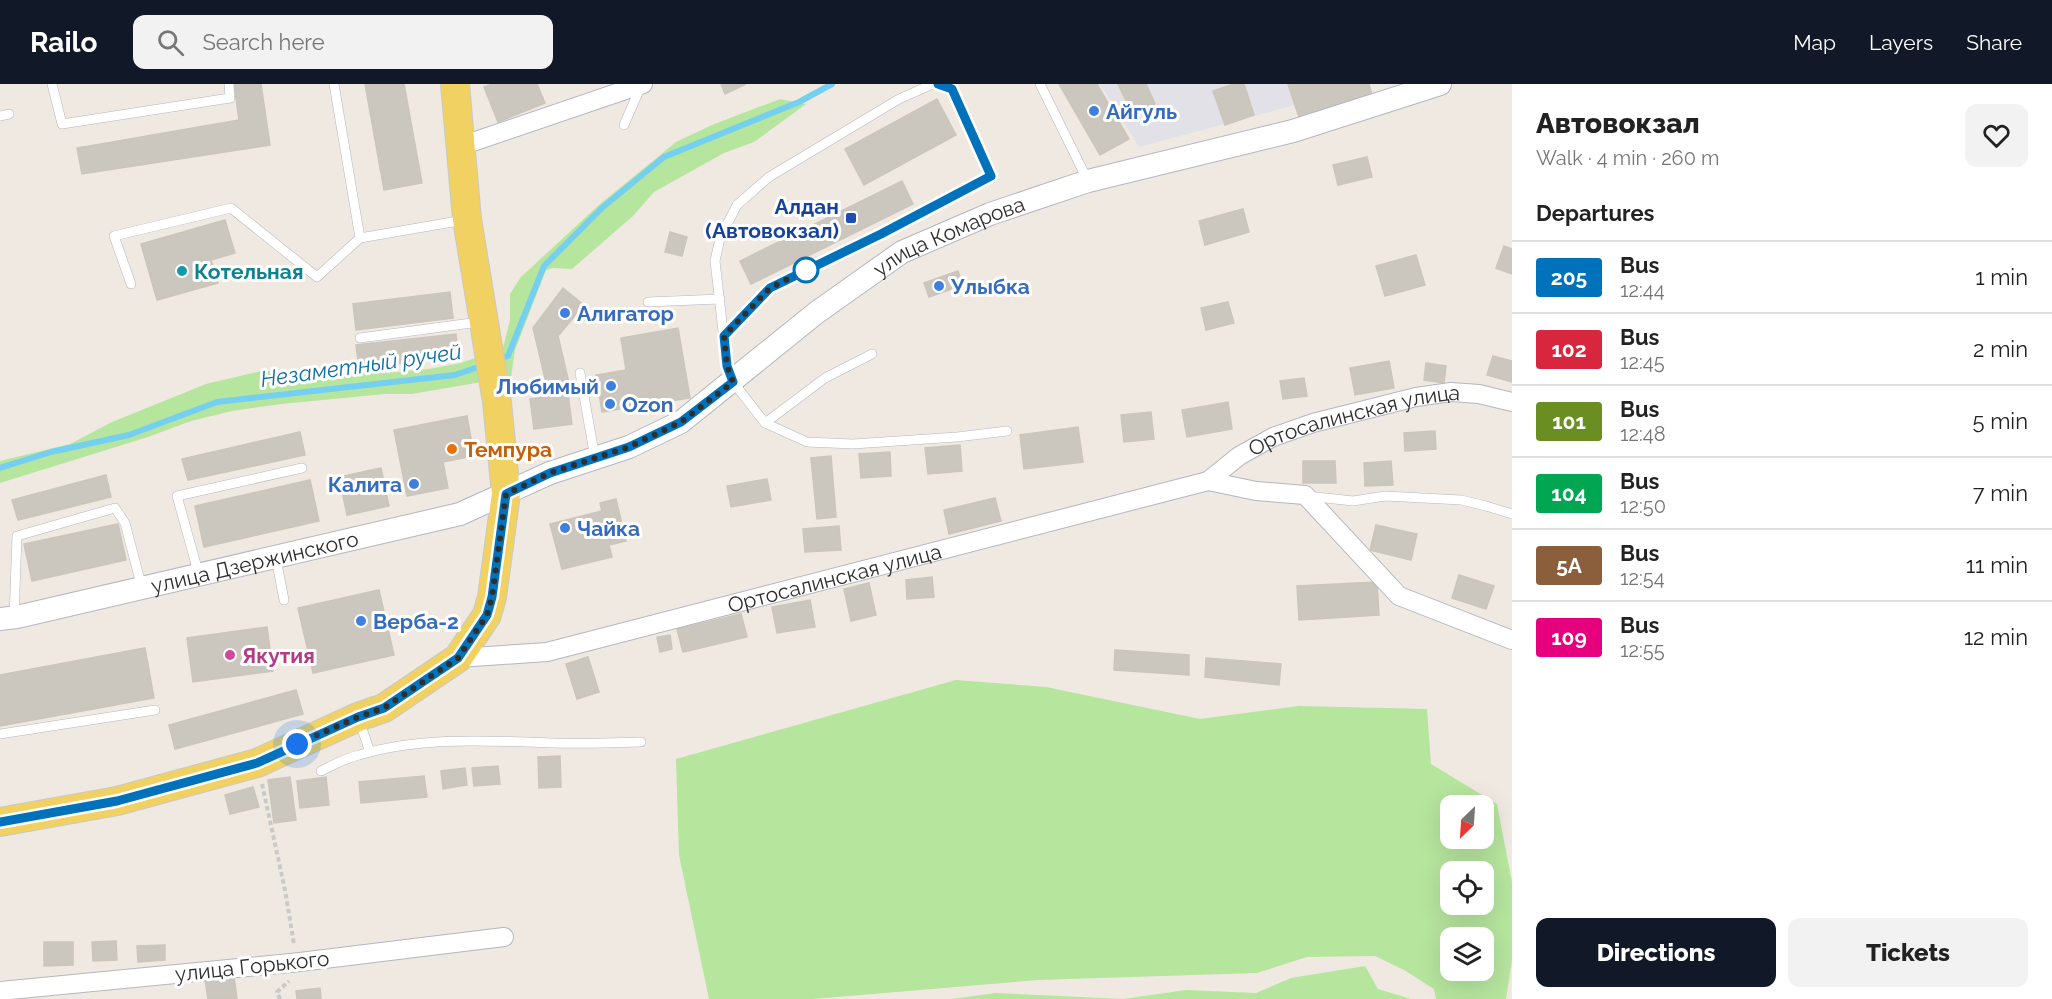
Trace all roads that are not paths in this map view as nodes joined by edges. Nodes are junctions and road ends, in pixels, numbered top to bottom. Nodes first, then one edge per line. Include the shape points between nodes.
1 (52, 84) edge
2 (229, 84) edge
3 (334, 84) edge
4 (455, 84) edge
5 (642, 84) edge
6 (933, 84) edge
7 (938, 84) edge
8 (1040, 84) edge
9 (1440, 84) edge
10 (624, 125) dead end
11 (461, 146) junction
12 (1088, 181) junction
13 (466, 219) junction
14 (360, 238) junction
15 (131, 284) dead end
16 (720, 299) junction
17 (648, 302) dead end
18 (487, 334) junction
19 (724, 336) junction
20 (360, 338) dead end
21 (872, 354) dead end
22 (580, 373) dead end
23 (733, 382) junction
24 (1512, 402) edge
25 (765, 423) junction
26 (1007, 431) dead end
27 (595, 458) junction
28 (302, 468) dead end
29 (1208, 481) junction
30 (506, 494) junction
31 (1305, 495) junction
32 (1512, 514) edge
33 (276, 557) junction
34 (199, 575) junction
35 (142, 588) junction
36 (284, 600) dead end
37 (7, 618) edge
38 (1512, 640) edge
39 (458, 658) junction
40 (155, 710) dead end
41 (358, 717) junction
42 (0, 734) edge
43 (641, 742) dead end
44 (370, 752) junction
45 (321, 771) dead end
46 (0, 822) edge
47 (504, 937) dead end
48 (0, 991) edge

1 - 2 lane via 62,124 230,98
3 - 14 lane
4 - 11 main road
5 - 10 lane
5 - 11 street
6 - 16 lane via 899,99 769,177 737,205 720,238 715,261
7 - 19 lane via 952,89 991,176 770,288
8 - 12 lane
9 - 12 street, улица Комарова via 1293,131
11 - 13 main road
12 - 23 street, улица Комарова via 990,214 902,252 816,313
13 - 14 lane
13 - 18 main road
14 - 15 lane via 318,276 231,208 114,236
16 - 17 lane
16 - 19 lane
18 - 20 lane
18 - 30 main road
19 - 23 lane
21 - 25 lane via 825,378
22 - 27 lane
23 - 25 lane
23 - 27 street, улица Комарова via 681,422
24 - 29 street, Ортосалинская улица via 1451,392 1313,423 1273,437
25 - 26 lane via 807,442 853,444
27 - 30 street, улица Комарова
28 - 34 lane via 177,496
29 - 31 street, Ортосалинская улица via 1256,491
29 - 39 street, Ортосалинская улица via 547,652
30 - 33 street, улица Дзержинского via 460,514
30 - 39 main road via 487,615
31 - 32 lane, Ортосалинская улица via 1353,501 1385,496 1461,501
31 - 38 street via 1399,596
33 - 34 street, улица Дзержинского
33 - 36 lane
34 - 35 street, улица Дзержинского
35 - 37 street, улица Дзержинского
35 - 37 lane via 125,523 115,508 17,536
39 - 41 main road via 384,708
40 - 42 lane
41 - 44 lane
41 - 46 main road via 257,763 117,801
43 - 44 lane via 464,741
44 - 45 lane
47 - 48 street, улица Горького via 300,962

